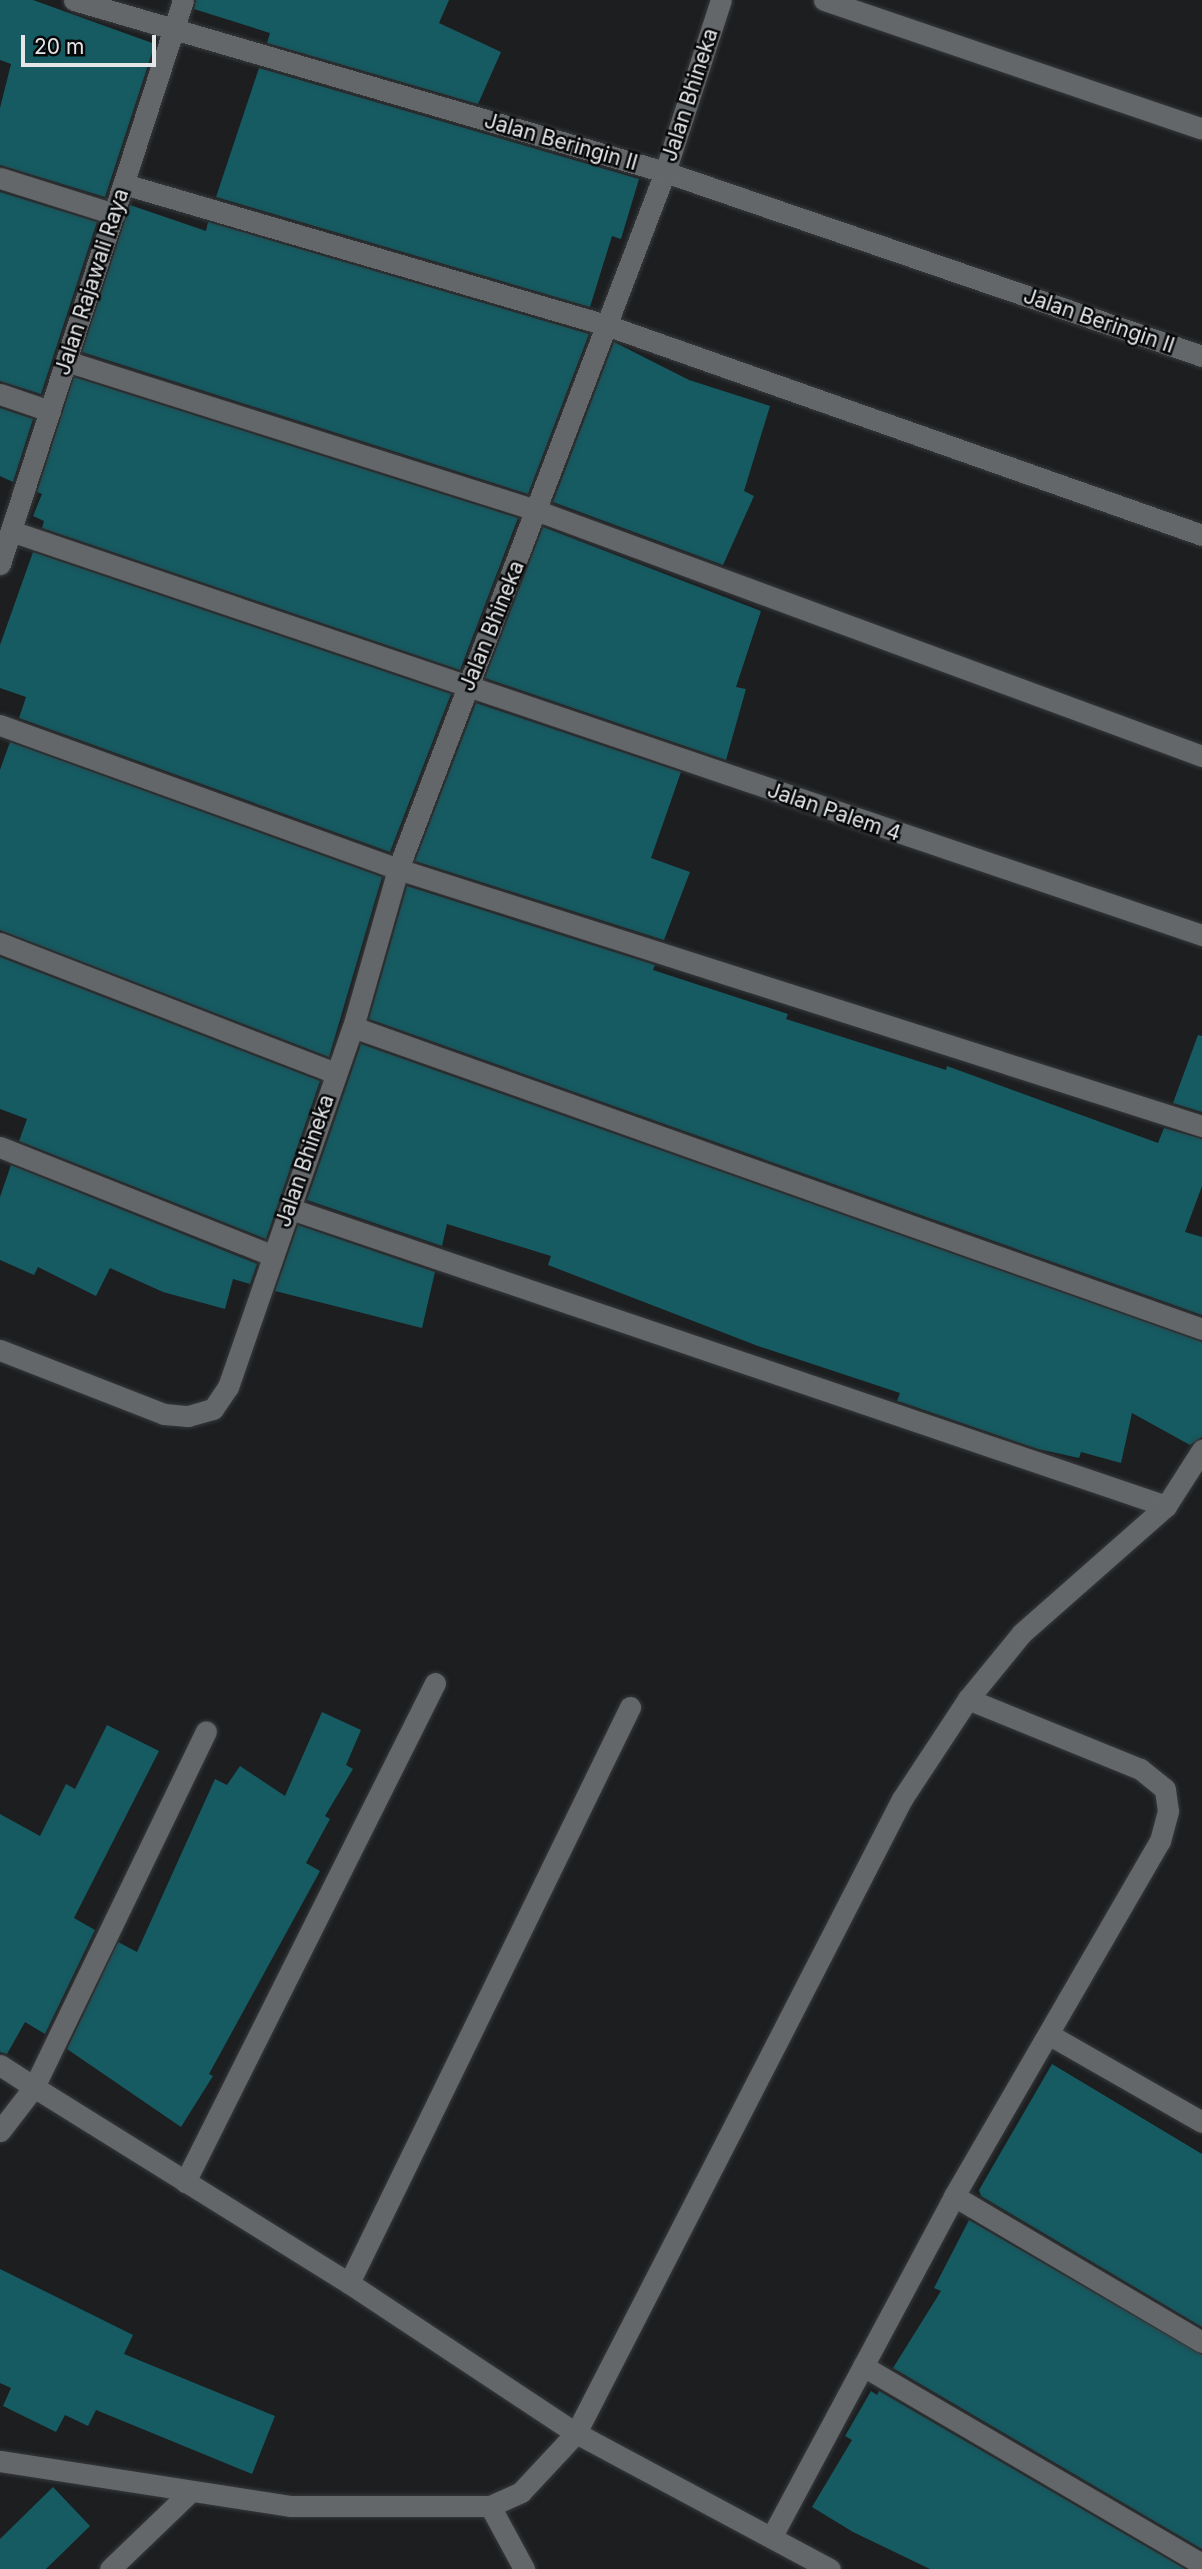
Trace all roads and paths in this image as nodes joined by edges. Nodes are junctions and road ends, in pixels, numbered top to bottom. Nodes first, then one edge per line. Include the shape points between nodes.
1 (74, 0) edge
2 (183, 0) edge
3 (721, 0) edge
4 (824, 0) edge
5 (173, 30) junction
6 (1202, 129) edge
7 (665, 172) junction
8 (0, 178) edge
9 (124, 184) junction
10 (114, 214) junction
11 (606, 325) junction
12 (1202, 356) edge
13 (66, 361) junction
14 (0, 394) edge
15 (50, 411) junction
16 (538, 511) junction
17 (11, 531) junction
18 (1202, 535) edge
19 (0, 564) edge
20 (467, 689) junction
21 (0, 725) edge
22 (1202, 756) edge
23 (398, 869) junction
24 (1202, 935) edge
25 (0, 943) edge
26 (353, 1027) junction
27 (335, 1073) junction
28 (1202, 1126) edge
29 (0, 1147) edge
30 (291, 1209) junction
31 (271, 1255) junction
32 (1202, 1329) edge
33 (0, 1350) edge
34 (1202, 1450) edge
35 (1166, 1506) junction
36 (435, 1683) dead end
37 (968, 1699) junction
38 (630, 1707) dead end
39 (206, 1731) dead end
40 (1050, 2035) junction
41 (0, 2065) edge
42 (34, 2087) junction
43 (1202, 2122) edge
44 (0, 2131) edge
45 (186, 2182) junction
46 (954, 2196) junction
47 (349, 2283) junction
48 (1202, 2342) edge
49 (863, 2366) junction
50 (576, 2433) junction
51 (0, 2461) edge
52 (189, 2493) junction
53 (490, 2506) junction
54 (772, 2536) junction
55 (1202, 2564) edge
56 (110, 2569) edge
57 (524, 2569) edge
58 (830, 2569) edge

1 - 5 street, Jalan Beringin II
2 - 5 street, Jalan Rajawali Raya
3 - 7 street, Jalan Bhineka
4 - 6 street
5 - 7 street, Jalan Beringin II
5 - 9 street, Jalan Rajawali Raya
7 - 11 street, Jalan Bhineka
7 - 12 street, Jalan Beringin II
8 - 10 street
9 - 10 street, Jalan Rajawali Raya
9 - 11 street
10 - 13 street, Jalan Rajawali Raya
11 - 16 street, Jalan Bhineka
11 - 18 street
13 - 15 street, Jalan Rajawali Raya
13 - 16 street
14 - 15 street
15 - 17 street, Jalan Rajawali Raya
16 - 20 street, Jalan Bhineka
16 - 22 street
17 - 19 street, Jalan Rajawali Raya
17 - 20 street, Jalan Palem 4
20 - 23 street, Jalan Bhineka
20 - 24 street, Jalan Palem 4
21 - 23 street
23 - 26 street, Jalan Bhineka
23 - 28 street
25 - 27 street
26 - 27 street, Jalan Bhineka
26 - 32 street
27 - 30 street, Jalan Bhineka
29 - 31 street
30 - 31 street, Jalan Bhineka
30 - 35 street
31 - 33 street, Jalan Bhineka via 228,1387 213,1409 188,1416 164,1414
34 - 35 street
35 - 37 street via 1022,1633
36 - 45 street
37 - 40 street via 1140,1769 1165,1788 1168,1811 1160,1841
37 - 50 street via 902,1798
38 - 47 street
39 - 42 street
40 - 43 street
40 - 46 street
41 - 42 street
42 - 44 street
42 - 45 street
45 - 47 street
46 - 48 street
46 - 49 street
47 - 50 street
49 - 54 street
49 - 55 street
50 - 53 street via 521,2492
50 - 54 street
51 - 52 street
52 - 53 street via 290,2506
52 - 56 street
53 - 57 street
54 - 58 street

